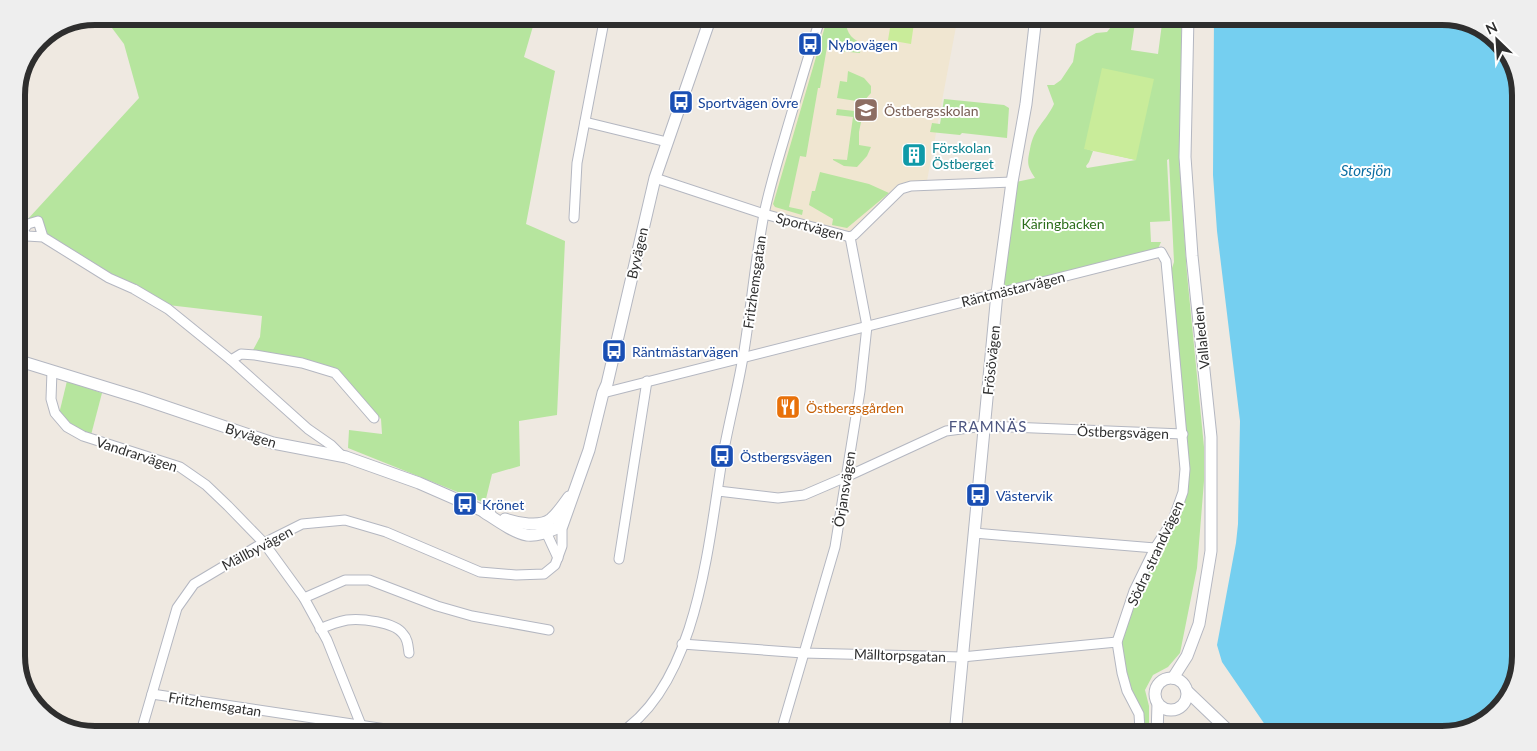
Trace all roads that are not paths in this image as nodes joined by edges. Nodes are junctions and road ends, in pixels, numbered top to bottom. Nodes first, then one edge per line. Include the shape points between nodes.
1 (603, 25) edge
2 (707, 25) edge
3 (818, 25) edge
4 (1035, 25) edge
5 (1188, 25) edge
6 (585, 122) junction
7 (667, 142) junction
8 (655, 178) junction
9 (1012, 182) junction
10 (764, 214) junction
11 (574, 218) dead end
12 (43, 237) dead end
13 (850, 237) junction
14 (1161, 252) joint
15 (997, 294) junction
16 (866, 326) junction
17 (743, 357) junction
18 (232, 360) junction
19 (25, 362) edge
20 (52, 371) junction
21 (647, 382) junction
22 (603, 392) junction
23 (374, 418) dead end
24 (984, 426) junction
25 (1182, 434) junction
26 (341, 455) junction
27 (846, 477) junction
28 (718, 491) junction
29 (573, 493) junction
30 (548, 524) junction
31 (562, 526) junction
32 (974, 533) junction
33 (264, 543) junction
34 (1156, 548) junction
35 (558, 558) junction
36 (619, 559) dead end
37 (304, 598) junction
38 (320, 629) junction
39 (549, 630) dead end
40 (1117, 642) junction
41 (682, 644) junction
42 (804, 652) junction
43 (409, 653) dead end
44 (1187, 656) junction
45 (962, 657) junction
46 (1173, 678) junction
47 (1186, 687) junction
48 (152, 694) junction
49 (1158, 704) junction
50 (1176, 709) junction
51 (1210, 713) junction
52 (361, 724) junction
53 (143, 726) edge
54 (373, 726) edge
55 (630, 726) edge
56 (783, 726) edge
57 (956, 726) edge
58 (1140, 726) edge
59 (1158, 726) edge
60 (1164, 726) edge
61 (1224, 726) edge

1 - 6 street
2 - 7 street, Byvägen
3 - 10 street, Fritzhemsgatan
4 - 9 street, Frösövägen via 1026,104
5 - 44 street, Vallaleden via 1185,157 1212,475 1211,551 1199,624
6 - 7 street
6 - 11 street via 577,163
7 - 8 street, Byvägen
8 - 10 street, Sportvägen
8 - 22 street, Byvägen
9 - 13 street, Sportvägen via 901,189
9 - 15 street, Frösövägen
10 - 13 street, Sportvägen
10 - 17 street, Fritzhemsgatan
12 - 18 street via 109,278 163,305
13 - 16 street, Örjansvägen
14 - 15 street, Räntmästarvägen
14 - 25 street, Södra strandvägen via 1166,261
15 - 16 street, Räntmästarvägen
15 - 24 street, Frösövägen
16 - 17 street, Räntmästarvägen
16 - 27 street, Örjansvägen via 860,391
17 - 21 street, Räntmästarvägen
17 - 28 street, Fritzhemsgatan
18 - 23 street via 241,354 256,354 335,373
18 - 26 street
19 - 20 street, Byvägen
20 - 26 street, Byvägen via 273,443
20 - 33 street, Vandrarvägen via 51,399 55,413 67,427 83,436 180,467 206,485
21 - 22 street, Räntmästarvägen
21 - 36 street
22 - 29 street, Byvägen via 589,450
24 - 25 street, Östbergsvägen
24 - 27 street, Östbergsvägen via 946,431
24 - 32 street, Frösövägen
25 - 34 street, Södra strandvägen via 1183,492 1173,520
26 - 30 street, Byvägen via 484,512 521,524
27 - 28 street, Östbergsvägen via 792,498
27 - 42 street, Örjansvägen via 835,547
28 - 41 street, Fritzhemsgatan via 700,593
29 - 30 street, Byvägen
29 - 31 street, Byvägen
30 - 31 street, Byvägen
30 - 35 street
31 - 35 street
32 - 34 street
32 - 45 street, Frösövägen
33 - 35 street, Mällbyvägen via 302,524 345,520 386,532 480,572 544,574
33 - 37 street, Vandrarvägen
33 - 48 street, Mällbyvägen via 194,584 177,608
34 - 40 street, Södra strandvägen via 1134,591
37 - 38 street, Vandrarvägen
37 - 39 street via 345,580 369,580 472,616
38 - 43 street via 350,620 390,624 403,632
38 - 52 street, Vandrarvägen
40 - 45 street, Mälltorpsgatan
40 - 58 street, Södra strandvägen via 1122,673 1139,714
41 - 42 street, Mälltorpsgatan
41 - 55 street, Fritzhemsgatan via 663,686 648,709
42 - 45 street, Mälltorpsgatan
42 - 56 street, Örjansvägen
44 - 46 street, Vallaleden
44 - 47 street, Vallaleden
45 - 57 street, Frösövägen
46 - 47 street
46 - 49 street via 1162,680 1156,687
47 - 50 street via 1186,701
47 - 51 street
48 - 52 street, Fritzhemsgatan
48 - 53 street, Mällbyvägen
49 - 50 street via 1167,710
49 - 59 street
50 - 51 street via 1197,708
50 - 60 street
51 - 61 street
52 - 54 street, Fritzhemsgatan

